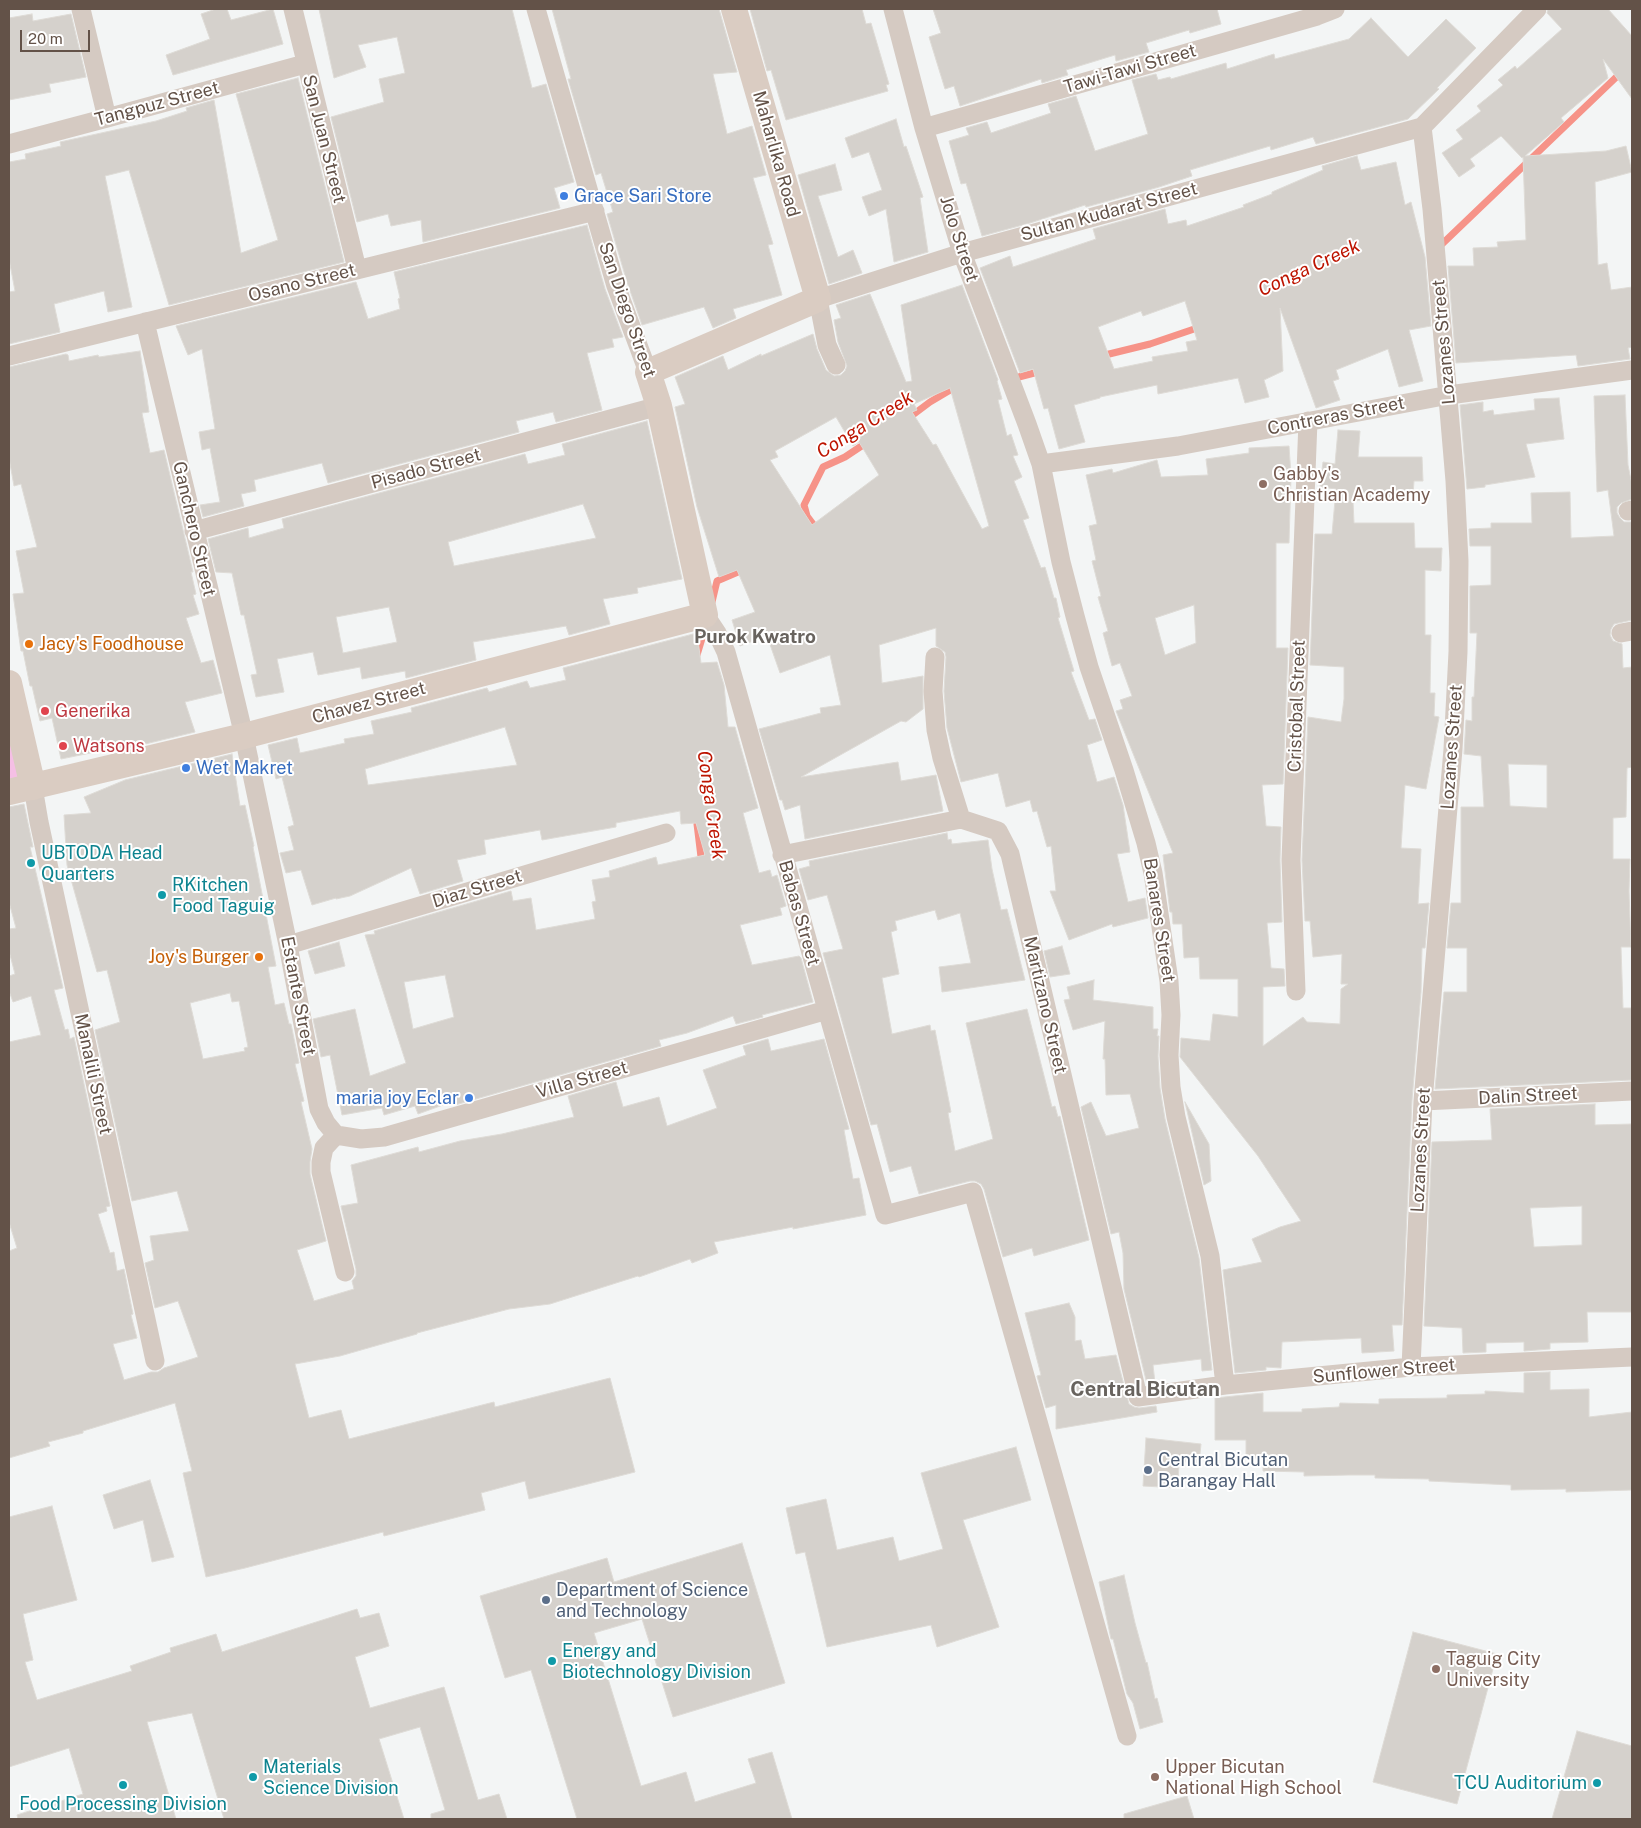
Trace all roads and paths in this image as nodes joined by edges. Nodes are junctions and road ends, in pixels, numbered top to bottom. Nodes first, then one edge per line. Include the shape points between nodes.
1 (81, 9) edge
2 (293, 9) edge
3 (536, 9) edge
4 (734, 9) edge
5 (893, 9) edge
6 (1335, 9) edge
7 (1538, 9) edge
8 (306, 64) junction
9 (107, 118) junction
10 (1422, 126) junction
11 (924, 128) junction
12 (9, 144) edge
13 (594, 211) junction
14 (962, 253) junction
15 (357, 270) junction
16 (818, 298) junction
17 (145, 322) junction
18 (9, 356) edge
19 (836, 365) dead end
20 (1632, 370) edge
21 (648, 372) junction
22 (1449, 395) junction
23 (659, 406) junction
24 (1308, 420) junction
25 (1041, 464) junction
26 (194, 531) junction
27 (708, 621) junction
28 (935, 657) dead end
29 (9, 683) edge
30 (244, 736) junction
31 (21, 790) edge
32 (961, 819) junction
33 (666, 833) dead end
34 (782, 855) junction
35 (288, 945) junction
36 (1296, 991) dead end
37 (827, 1010) junction
38 (1632, 1091) edge
39 (1423, 1101) junction
40 (336, 1135) junction
41 (346, 1272) dead end
42 (1632, 1357) edge
43 (155, 1361) dead end
44 (1411, 1367) junction
45 (1225, 1385) junction
46 (1138, 1397) joint
47 (1127, 1736) dead end

1 - 9 street
2 - 8 street, San Juan Street
3 - 13 street, San Diego Street
4 - 16 street, Maharlika Road
5 - 11 street, Jolo Street
6 - 11 street, Tawi-Tawi Street
7 - 10 street, Sultan Kudarat Street
8 - 9 street, Tangpuz Street
8 - 15 street, San Juan Street
9 - 12 street, Tangpuz Street
10 - 14 street, Sultan Kudarat Street
10 - 22 street, Lozanes Street
11 - 14 street, Jolo Street
13 - 15 street, Osano Street
13 - 21 street, San Diego Street via 616,286
14 - 16 street, Sultan Kudarat Street
14 - 25 street, Jolo Street
15 - 17 street, Osano Street
16 - 19 street via 827,345
16 - 21 street, Sultan Kudarat Street
17 - 18 street, Osano Street
17 - 26 street, Ganchero Street
20 - 22 street, Contreras Street
21 - 23 street, San Diego Street
22 - 24 street, Contreras Street
22 - 39 street, Lozanes Street via 1459,561 1458,652 1453,749
23 - 26 street, Pisado Street
23 - 27 street, San Diego Street
24 - 25 street, Contreras Street via 1170,448
24 - 36 street, Cristobal Street via 1291,860
25 - 45 street, Banares Street via 1075,616 1139,818 1153,873 1169,981 1171,1087 1210,1256
26 - 30 street, Ganchero Street
27 - 30 street, Chavez Street
27 - 34 street, Babas Street via 726,652
28 - 32 street via 936,730
29 - 31 street
30 - 31 street, Chavez Street
30 - 35 street, Estante Street
31 - 43 street, Manalili Street via 39,822
32 - 34 street, Martizano Street
32 - 46 street, Martizano Street via 998,831 1010,854
33 - 35 street, Diaz Street
34 - 37 street, Babas Street
35 - 40 street, Estante Street via 319,1109
37 - 40 street, Villa Street via 384,1137 361,1139
37 - 47 street, Babas Street via 885,1215 973,1192
38 - 39 street, Dalin Street
39 - 44 street, Lozanes Street
40 - 41 street via 324,1148 321,1172
42 - 44 street, Sunflower Street
44 - 45 street, Sunflower Street
45 - 46 street, Sunflower Street

